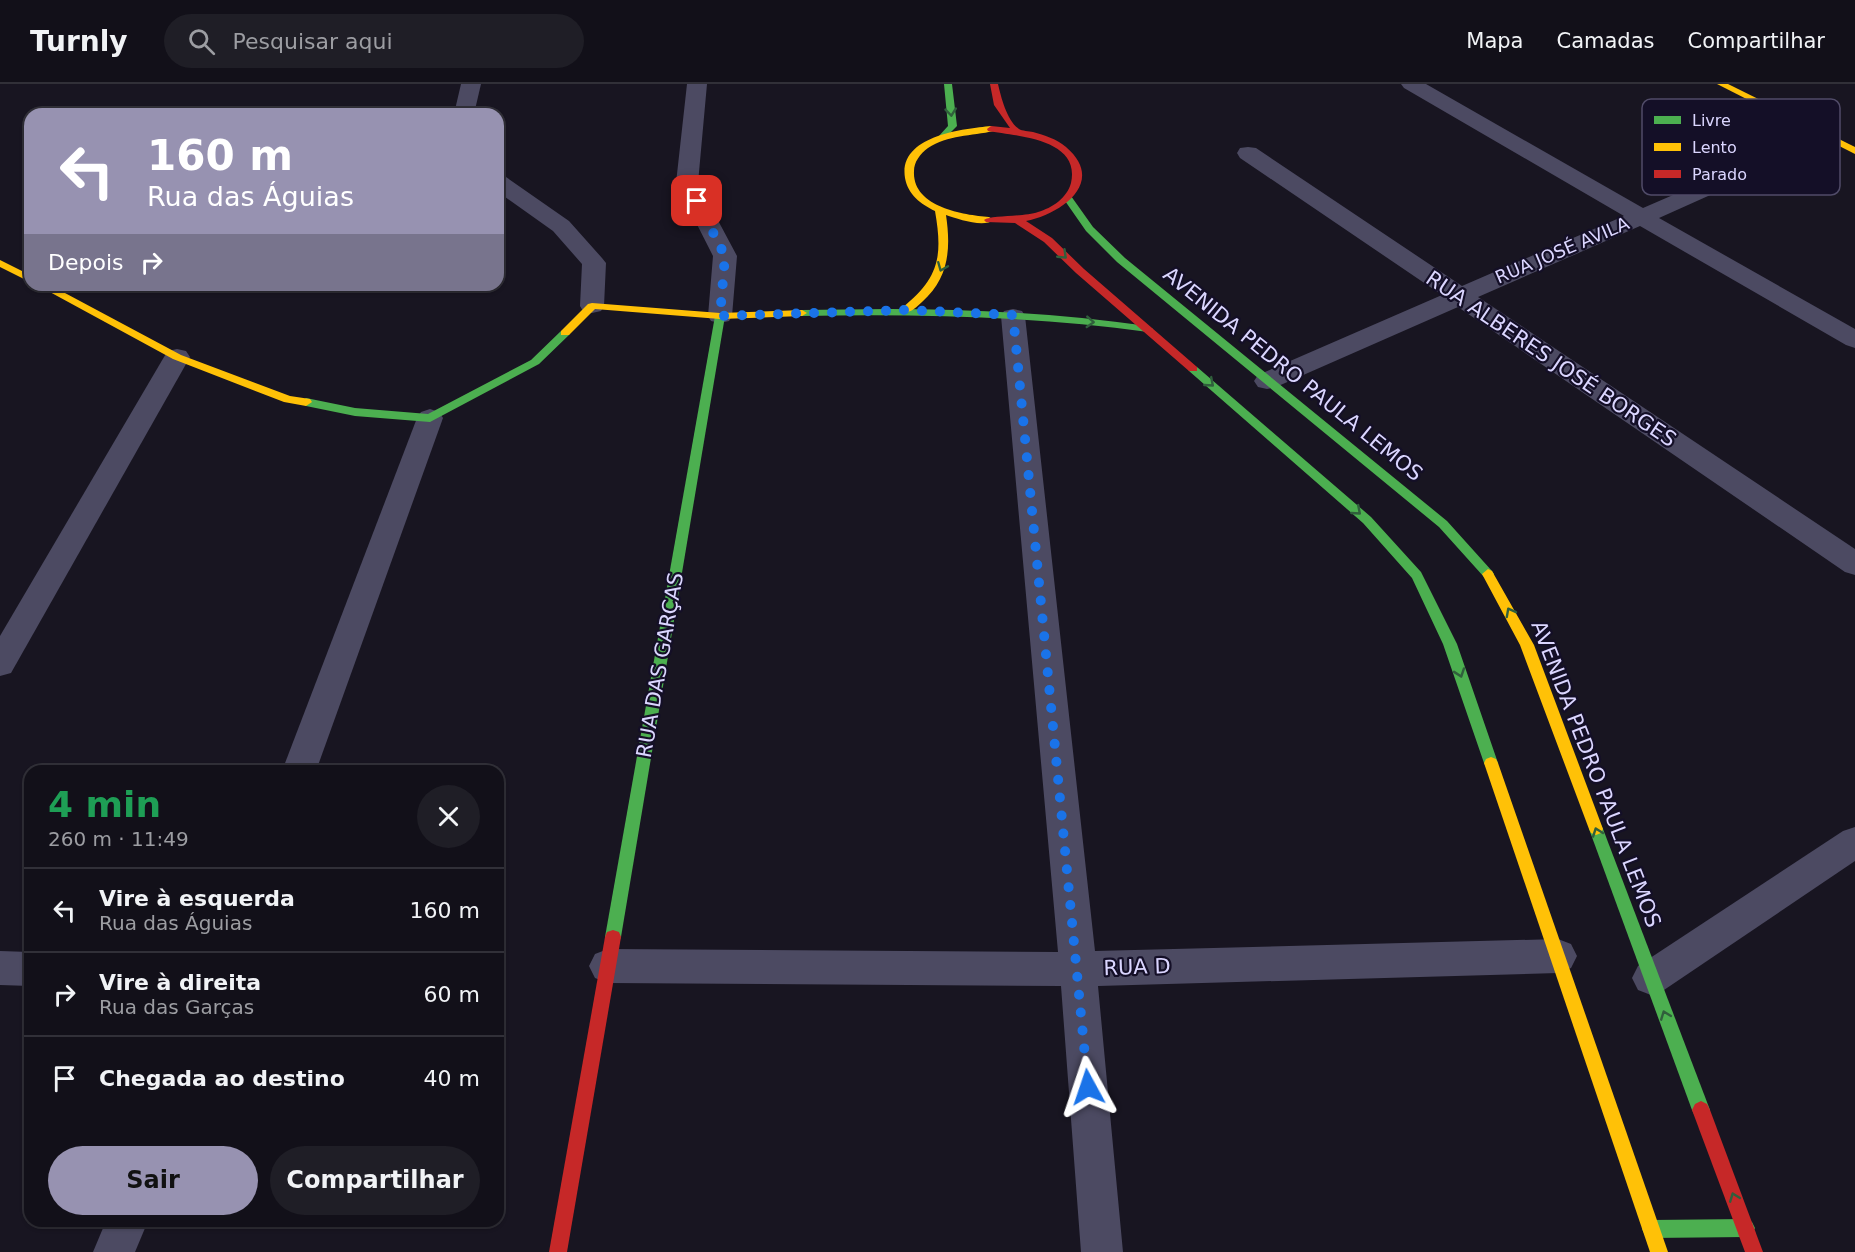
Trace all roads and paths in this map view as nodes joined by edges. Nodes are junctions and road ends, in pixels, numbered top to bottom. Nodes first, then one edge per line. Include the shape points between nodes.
1 (471, 84) edge
2 (697, 84) edge
3 (948, 84) edge
4 (994, 84) edge
5 (1411, 84) edge
6 (1721, 84) edge
7 (1751, 99) edge
8 (465, 108) edge
9 (1016, 131) junction
10 (943, 137) junction
11 (1840, 143) edge
12 (1855, 151) edge
13 (1248, 153) dead end
14 (504, 186) edge
15 (1690, 195) edge
16 (1068, 198) junction
17 (940, 210) junction
18 (1641, 216) junction
19 (1017, 219) junction
20 (0, 263) edge
21 (24, 276) edge
22 (53, 291) edge
23 (1458, 296) junction
24 (592, 306) junction
25 (906, 310) junction
26 (1013, 315) junction
27 (720, 316) junction
28 (1148, 329) junction
29 (1855, 340) edge
30 (177, 357) junction
31 (1267, 381) junction
32 (430, 417) junction
33 (1855, 564) edge
34 (0, 664) edge
35 (301, 765) edge
36 (1852, 848) edge
37 (1558, 956) junction
38 (608, 966) junction
39 (0, 968) edge
40 (24, 969) edge
41 (1078, 969) junction
42 (1651, 978) junction
43 (124, 1227) edge
44 (1651, 1228) junction
45 (1746, 1228) junction
46 (114, 1252) edge
47 (558, 1252) edge
48 (1102, 1252) edge
49 (1659, 1252) edge
50 (1754, 1252) edge

1 - 8 street
2 - 27 street, RUA DAS GARÇAS via 687,183 725,256
3 -> 10 street via 952,126
4 - 9 street via 998,105
5 - 18 street
6 - 7 street
9 - 10 street via 966,131
9 - 16 street via 1058,145 1071,157 1078,171 1077,185
10 - 17 street via 920,152 908,171 911,186 922,199
11 - 12 street
13 - 23 street, RUA ALBERES JOSÉ BORGES
14 - 24 street via 561,226 594,262
15 - 18 street, RUA JOSÉ AVILA
16 - 19 street via 1055,208
16 - 31 street, AVENIDA PEDRO PAULA LEMOS via 1089,229 1121,260
17 - 19 street via 963,218
17 -> 25 street via 946,241 945,263 926,297
18 - 23 street, RUA JOSÉ AVILA
18 - 29 street
19 -> 28 street via 1047,240
20 - 21 street
22 - 30 street
23 - 31 street, RUA JOSÉ AVILA
23 - 33 street, RUA ALBERES JOSÉ BORGES
24 - 27 street
24 - 32 street via 535,362
25 - 26 street
25 - 27 street
26 -> 28 street
26 - 41 street
27 - 38 street, RUA DAS GARÇAS
28 -> 37 street via 1367,520 1416,575 1450,644
30 - 32 street via 288,399 354,412
30 - 34 street
42 -> 31 street, AVENIDA PEDRO PAULA LEMOS via 1527,645 1491,577 1443,524
32 - 35 street
36 - 42 street
37 - 41 street, RUA D
37 - 44 street
38 - 41 street, RUA D
38 - 47 street, RUA DAS GARÇAS
39 - 40 street
41 - 48 street
45 -> 42 street, AVENIDA PEDRO PAULA LEMOS
43 - 46 street
44 - 45 street
44 - 49 street
45 - 50 street, AVENIDA PEDRO PAULA LEMOS

